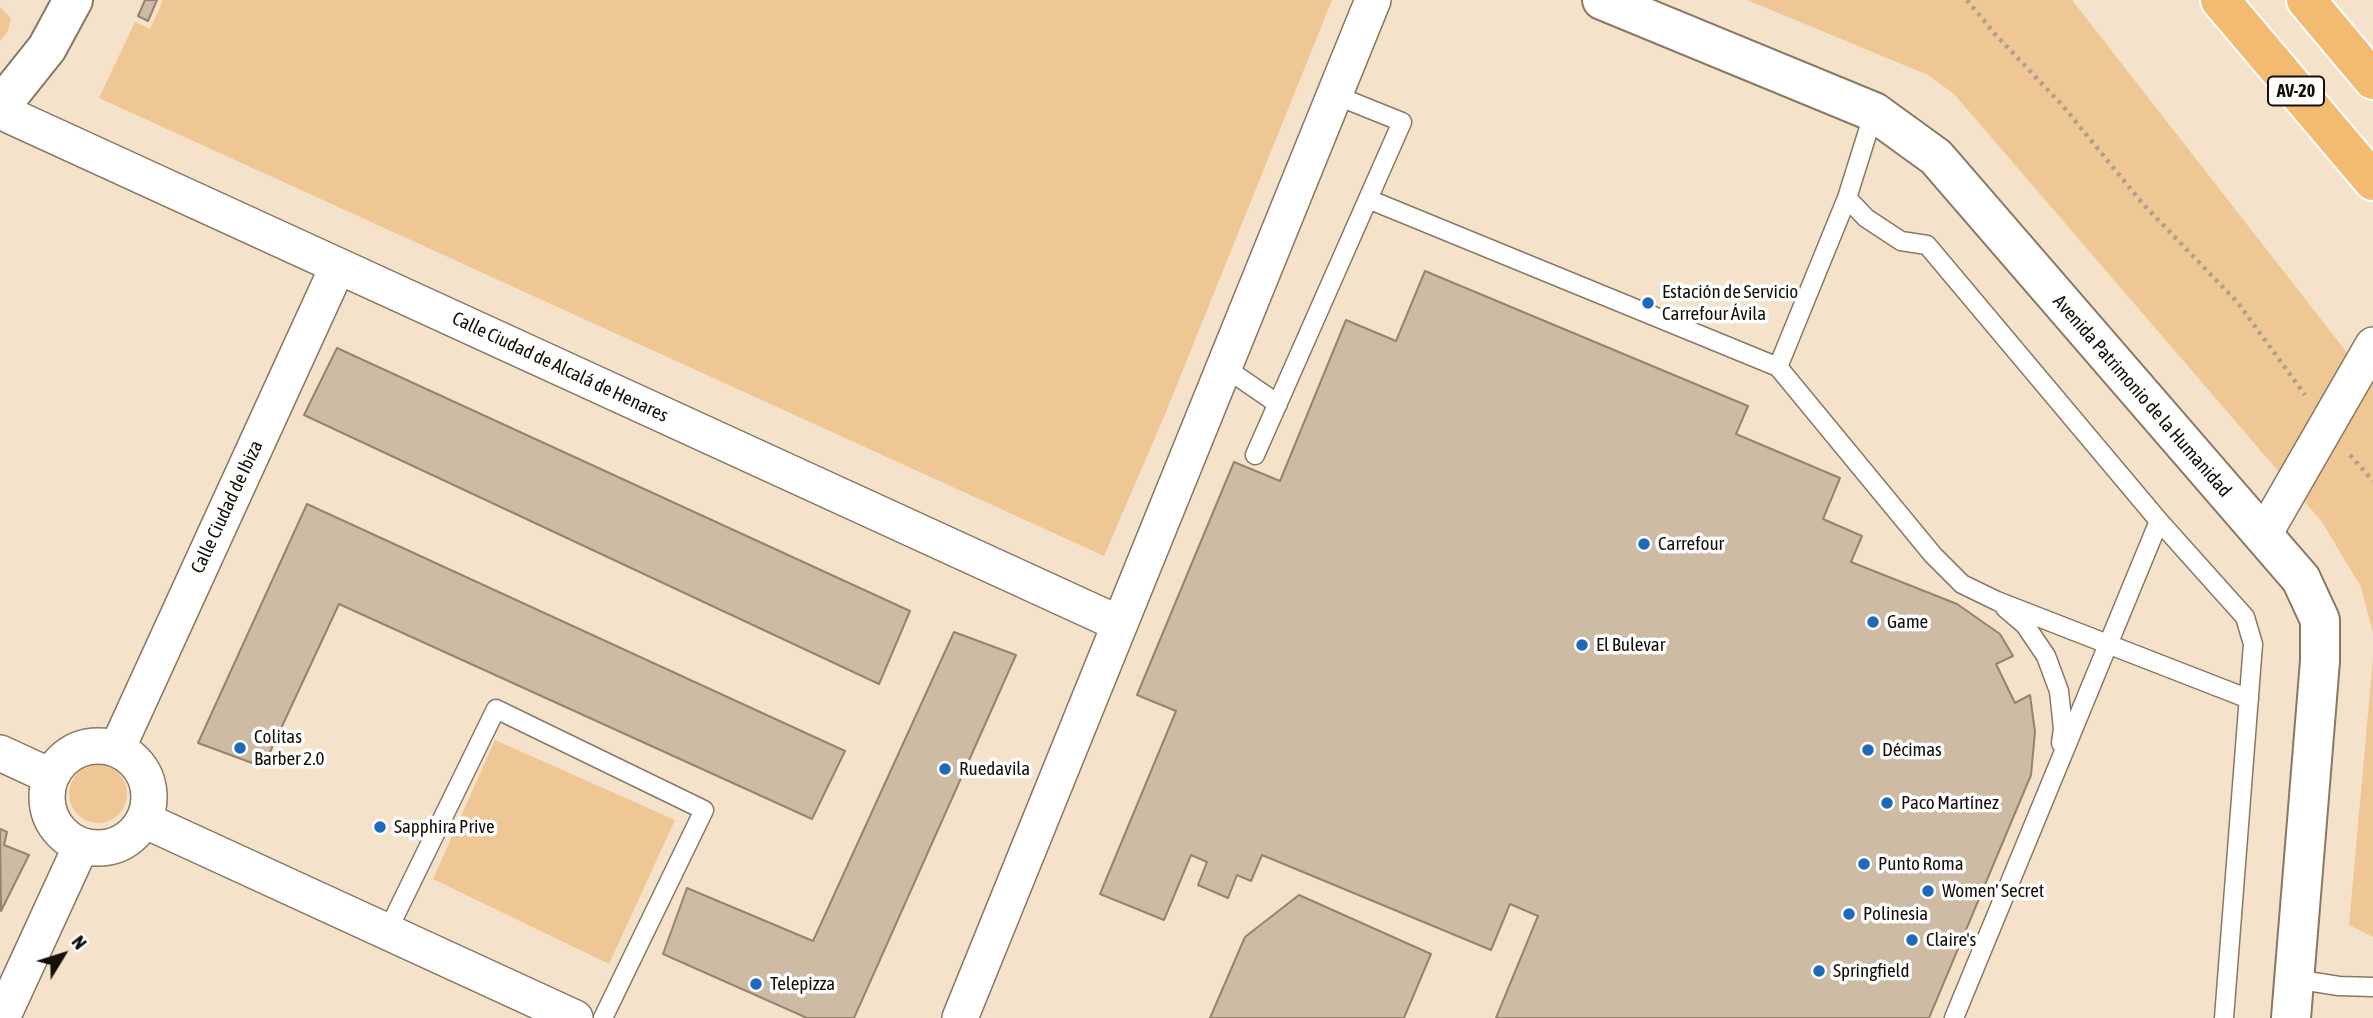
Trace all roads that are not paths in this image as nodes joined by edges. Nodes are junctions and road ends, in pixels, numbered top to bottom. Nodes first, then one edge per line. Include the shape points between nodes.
1 (74, 0) edge
2 (1373, 0) edge
3 (1602, 0) edge
4 (2220, 0) edge
5 (2306, 0) edge
6 (2373, 80) edge
7 (1335, 95) junction
8 (0, 109) edge
9 (1874, 112) junction
10 (2373, 181) edge
11 (1847, 198) junction
12 (1368, 199) junction
13 (338, 266) junction
14 (2373, 345) edge
15 (1778, 366) junction
16 (1224, 367) junction
17 (1278, 404) junction
18 (1255, 455) dead end
19 (2159, 521) junction
20 (2263, 536) junction
21 (1997, 601) junction
22 (1120, 624) junction
23 (2108, 643) junction
24 (2249, 699) junction
25 (117, 749) junction
26 (0, 753) edge
27 (2058, 766) junction
28 (50, 776) junction
29 (144, 820) junction
30 (81, 846) junction
31 (387, 932) junction
32 (2294, 979) junction
33 (2373, 987) edge
34 (963, 1017) edge
35 (2, 1018) edge
36 (575, 1018) edge
37 (603, 1018) edge
38 (1954, 1018) edge
39 (2224, 1018) edge
40 (2291, 1018) edge

1 - 8 street via 47,48
2 - 7 street
3 - 9 street, Avenida Patrimonio de la Humanidad
4 - 10 highway, AV-20
5 - 6 highway
7 - 12 lane via 1402,122
7 - 16 street
8 - 13 street, Calle Ciudad de Alcalá de Henares
9 - 11 lane
9 - 20 street, Avenida Patrimonio de la Humanidad via 1936,157
11 - 15 lane
11 - 19 lane via 1866,218 1901,241 1927,245
12 - 15 lane
12 - 17 lane
13 - 22 street, Calle Ciudad de Alcalá de Henares
13 - 25 street, Calle Ciudad de Ibiza
14 - 20 street
15 - 21 lane via 1933,555 1962,584
16 - 17 lane
16 - 22 street
17 - 18 lane
19 - 23 lane
19 - 24 lane via 2245,617 2253,643
20 - 32 street, Avenida Patrimonio de la Humanidad via 2301,579 2320,620
21 - 23 lane
21 - 27 lane via 2025,625 2046,656 2059,691 2063,729
22 - 34 street
23 - 24 lane
23 - 27 lane
24 - 39 lane
25 - 28 street via 91,746 66,755
25 - 29 street via 139,766 149,792
26 - 28 street
27 - 38 lane
28 - 30 street via 46,804 57,830
29 - 30 street via 128,839 106,849
29 - 31 street
30 - 35 street
31 - 36 street
31 - 37 lane via 496,709 704,810
32 - 33 lane
32 - 40 street, Avenida Patrimonio de la Humanidad

